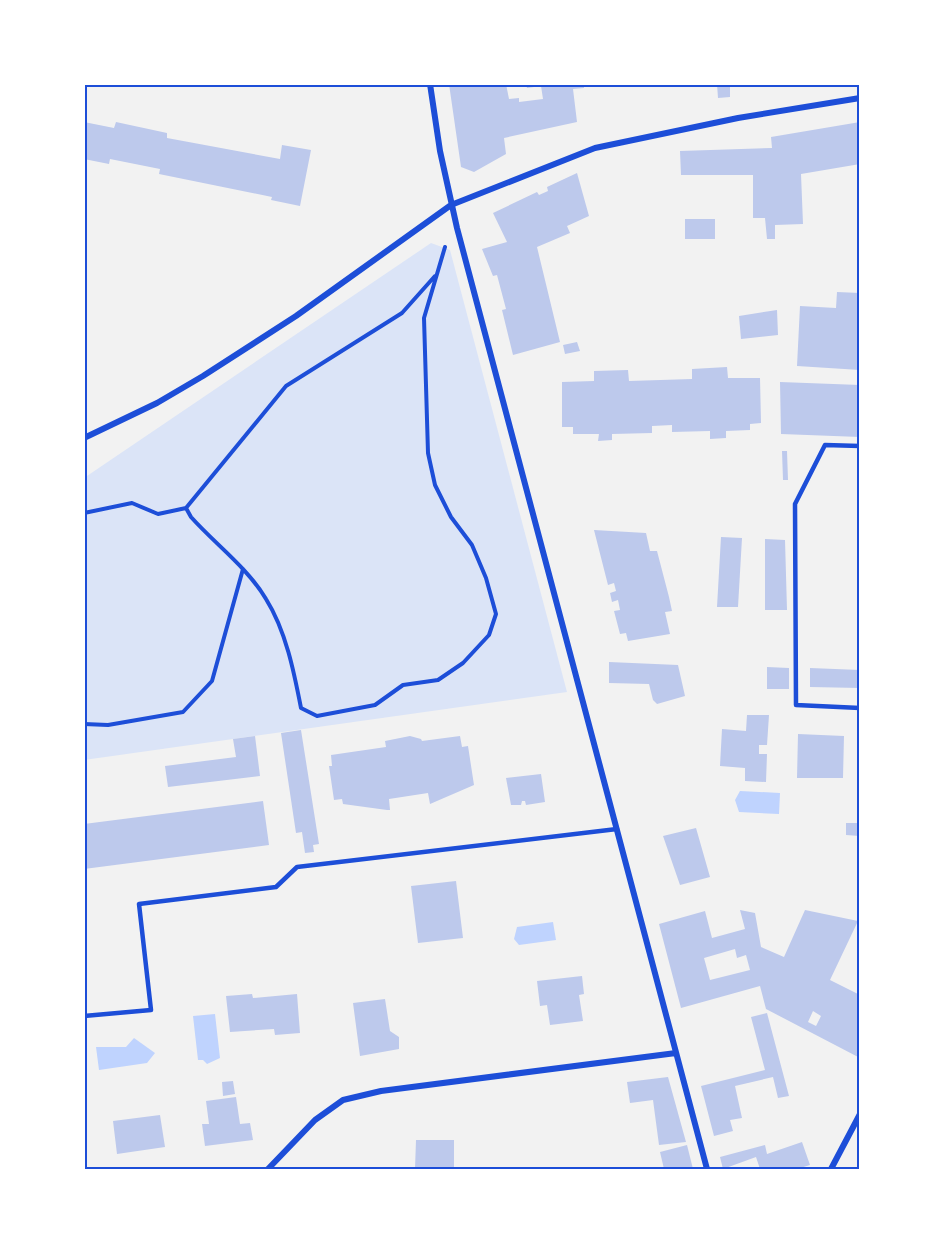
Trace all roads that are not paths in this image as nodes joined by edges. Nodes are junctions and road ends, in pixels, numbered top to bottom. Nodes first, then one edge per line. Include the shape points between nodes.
1 (430, 84) edge
2 (860, 98) edge
3 (451, 205) junction
4 (84, 438) edge
5 (860, 446) edge
6 (860, 708) edge
7 (617, 829) junction
8 (84, 1016) edge
9 (676, 1053) junction
10 (860, 1114) edge
11 (268, 1169) edge
12 (707, 1169) edge
13 (831, 1169) edge

1 - 3 street
2 - 3 street via 595,148
3 - 4 street via 296,316 203,376
3 - 7 street
5 - 6 lane via 825,445 795,504 796,705
7 - 8 lane via 297,867 276,886 139,903 151,1010
7 - 9 street
9 - 11 street via 381,1091 343,1100 315,1120
9 - 12 street
10 - 13 street

